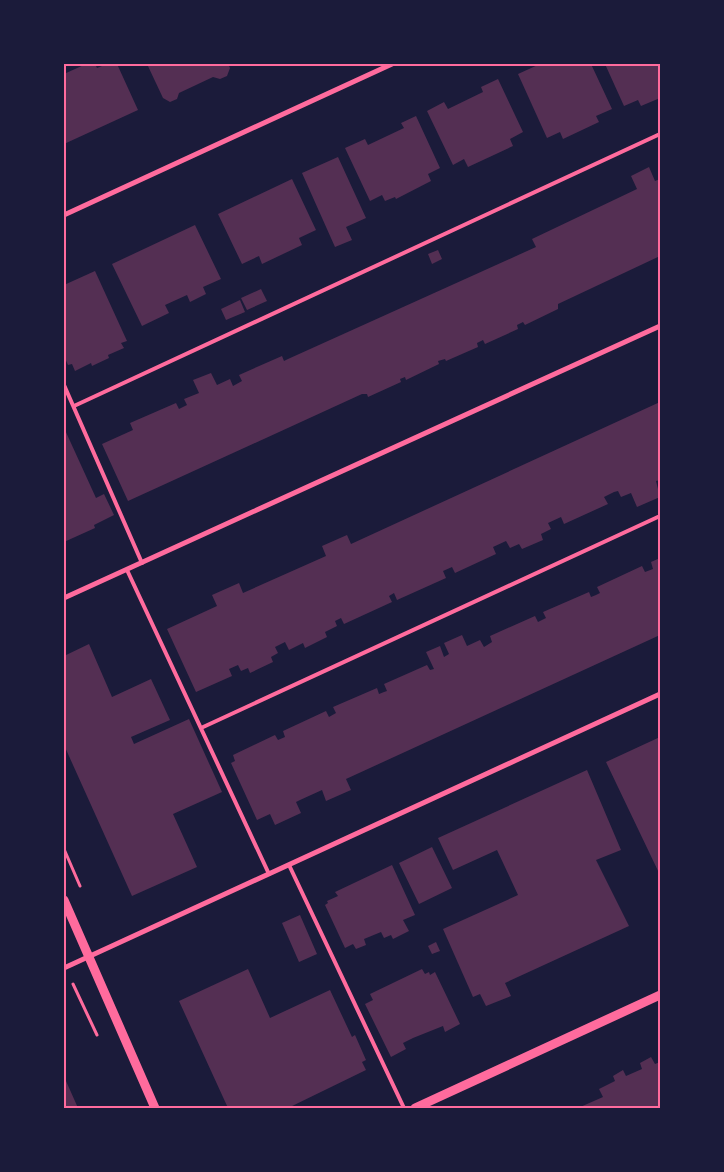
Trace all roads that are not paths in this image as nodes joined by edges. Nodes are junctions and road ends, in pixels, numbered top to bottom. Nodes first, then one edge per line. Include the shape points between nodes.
1 (392, 64) edge
2 (660, 134) edge
3 (64, 215) edge
4 (660, 326) edge
5 (64, 385) edge
6 (74, 406) junction
7 (660, 516) edge
8 (142, 563) junction
9 (127, 570) junction
10 (64, 598) edge
11 (660, 694) edge
12 (201, 728) junction
13 (289, 865) junction
14 (269, 874) junction
15 (64, 900) edge
16 (89, 956) junction
17 (64, 968) edge
18 (660, 995) edge
19 (155, 1108) edge
20 (404, 1108) edge
21 (415, 1108) edge

1 - 3 street
2 - 6 lane
4 - 8 street
5 - 6 lane
6 - 8 lane
7 - 12 lane
8 - 9 street
9 - 10 street
9 - 12 lane
11 - 13 street
12 - 14 lane
13 - 14 street
13 - 20 lane
14 - 16 street
15 - 16 street
16 - 17 street
16 - 19 street
18 - 21 street

